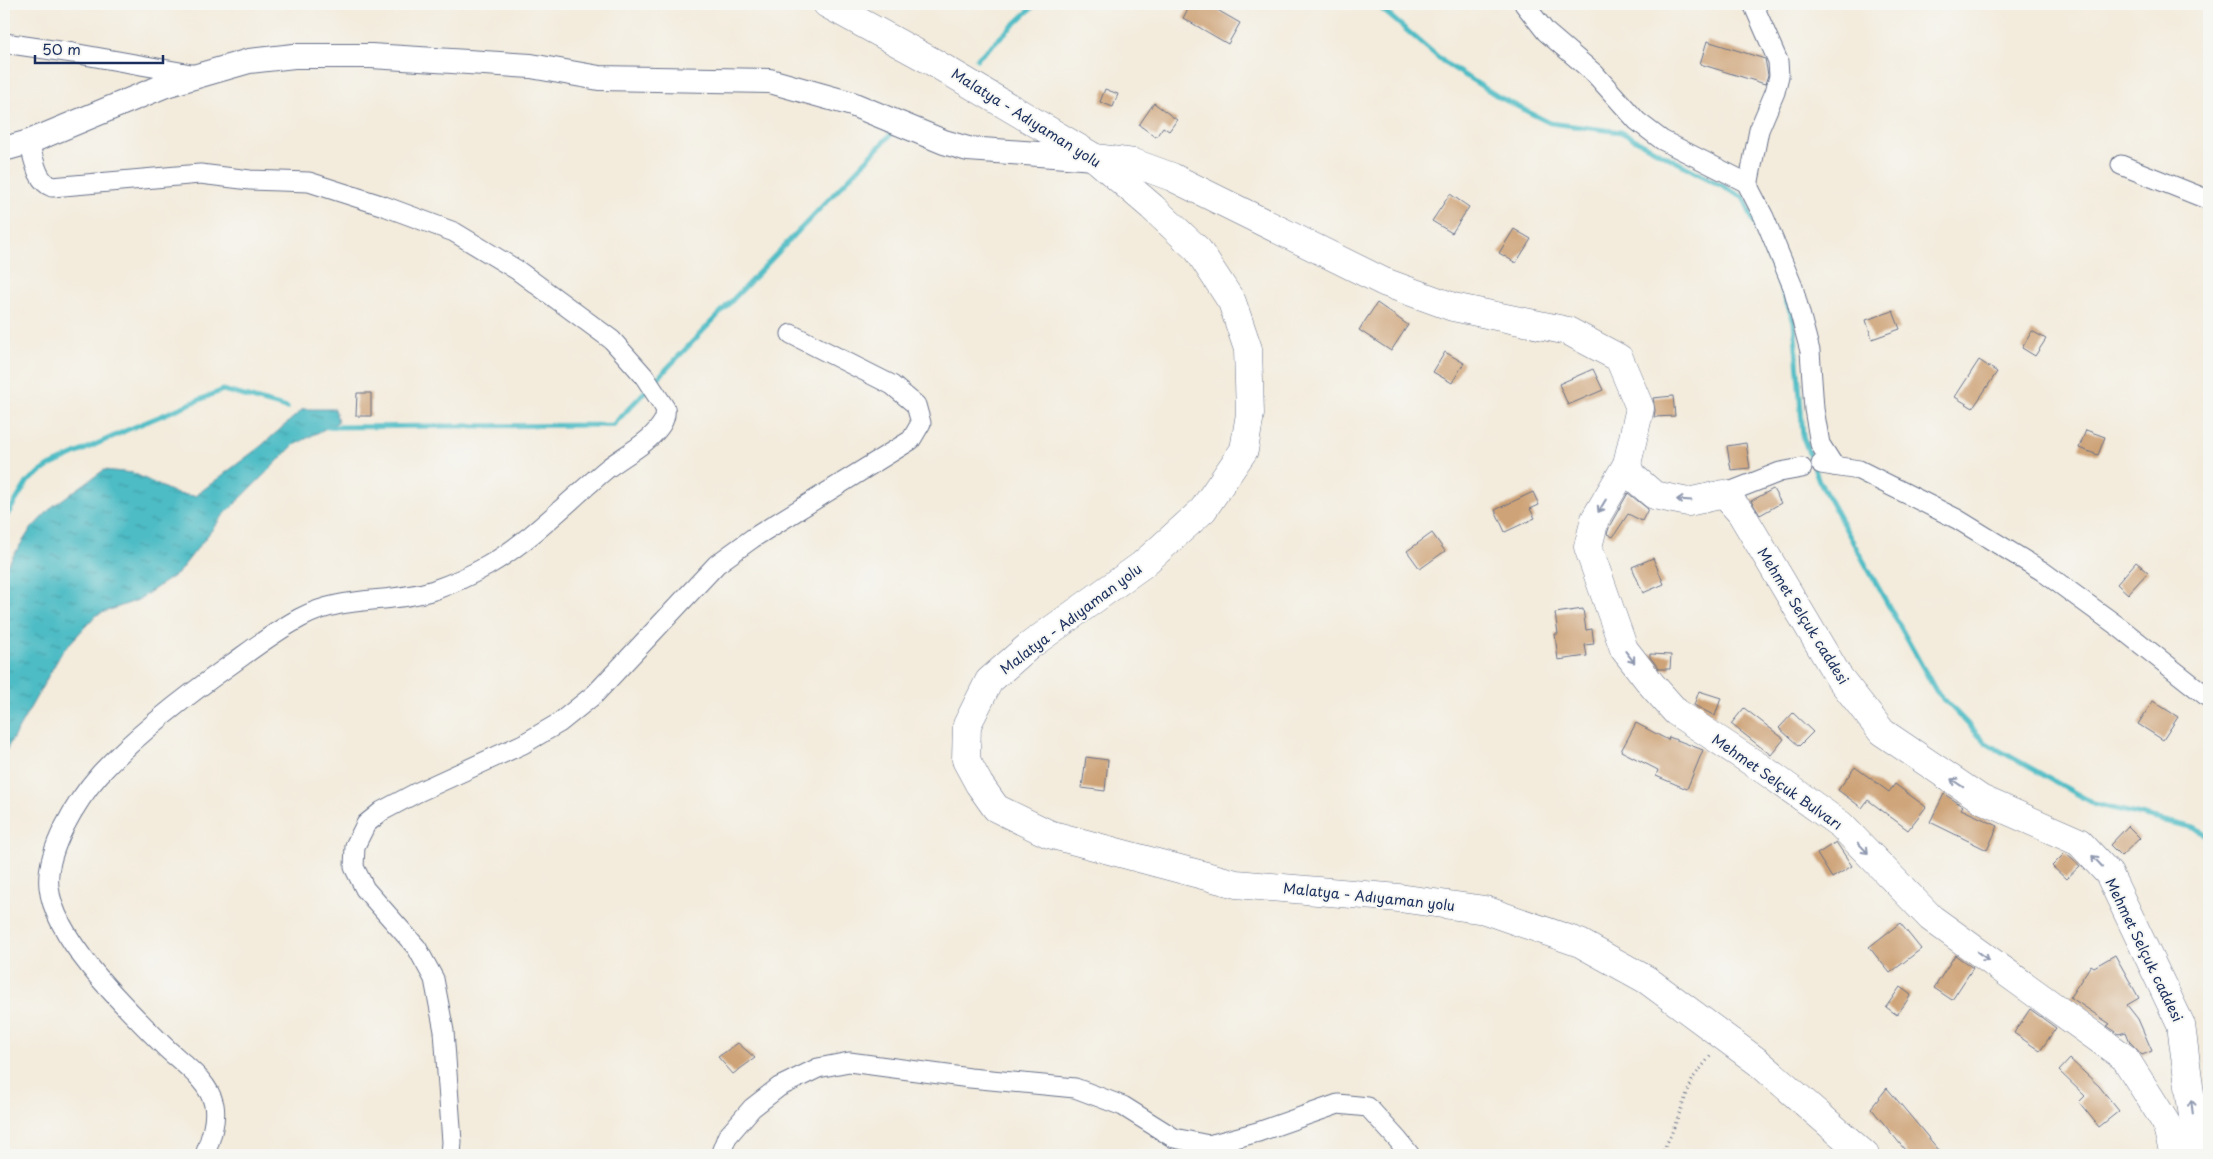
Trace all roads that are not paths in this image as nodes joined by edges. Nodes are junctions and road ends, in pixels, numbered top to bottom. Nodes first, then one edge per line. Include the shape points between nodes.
1 (827, 4) edge
2 (1524, 4) edge
3 (1753, 4) edge
4 (4, 43) edge
5 (198, 76) junction
6 (29, 142) junction
7 (4, 149) edge
8 (1095, 158) junction
9 (2121, 165) dead end
10 (1748, 184) junction
11 (2209, 200) edge
12 (791, 334) dead end
13 (1628, 464) junction
14 (1819, 466) junction
15 (1724, 494) junction
16 (2209, 698) edge
17 (205, 1155) edge
18 (451, 1155) edge
19 (720, 1155) edge
20 (1410, 1155) edge
21 (1865, 1155) edge
22 (2174, 1155) edge
23 (2198, 1155) edge

1 - 8 main road, Malatya - Adıyaman yolu via 933,62
2 - 10 street via 1546,32 1595,74 1637,121 1662,140
3 - 10 street via 1778,62 1779,76 1759,130
4 - 5 street
5 - 6 street via 166,85
5 - 8 street via 248,61 294,56 371,56 531,66 600,78 770,81 852,104 968,149
6 - 7 street
6 - 17 street via 43,183 52,187 200,174 309,182 454,232 517,270 612,340 644,376 666,414 661,426 522,542 486,566 436,589 403,598 340,603 303,616 276,632 162,716 100,775 72,813 54,848 48,886 55,912 86,963 139,1021 204,1084 214,1105 212,1134
8 - 13 main road, Mehmet Selçuk Bulvarı via 1134,163 1172,177 1384,282 1453,307 1568,331 1618,358 1640,408
8 - 21 main road, Malatya - Adıyaman yolu via 1198,250 1232,302 1248,350 1250,414 1244,450 1203,510 1142,565 1030,646 990,681 967,725 966,760 996,808 1049,834 1236,884 1399,898 1484,910 1580,943 1647,980 1758,1062
9 - 11 street
10 - 14 street via 1793,287 1810,351 1820,444
12 - 18 street via 892,385 916,405 921,424 911,440 753,538 717,564 595,694 559,723 523,744 382,811 366,824 355,846 354,867 365,889 417,948 434,979 444,1031
15 -> 13 main road via 1688,502 1654,495 1631,475
13 -> 22 main road, Mehmet Selçuk Bulvarı via 1594,519 1588,548 1624,649 1652,685 1676,712 1841,825 1931,918 2125,1058 2166,1123
14 - 15 street via 1780,472
14 - 16 street via 1859,470 1956,519 2042,571
23 -> 15 main road, Mehmet Selçuk caddesi via 2181,1025 2109,874 2079,842 1981,799 1882,732 1838,676 1741,513
19 - 20 street via 727,1137 752,1108 779,1087 818,1068 848,1062 1075,1088 1123,1106 1174,1138 1208,1145 1258,1132 1338,1104 1368,1108

